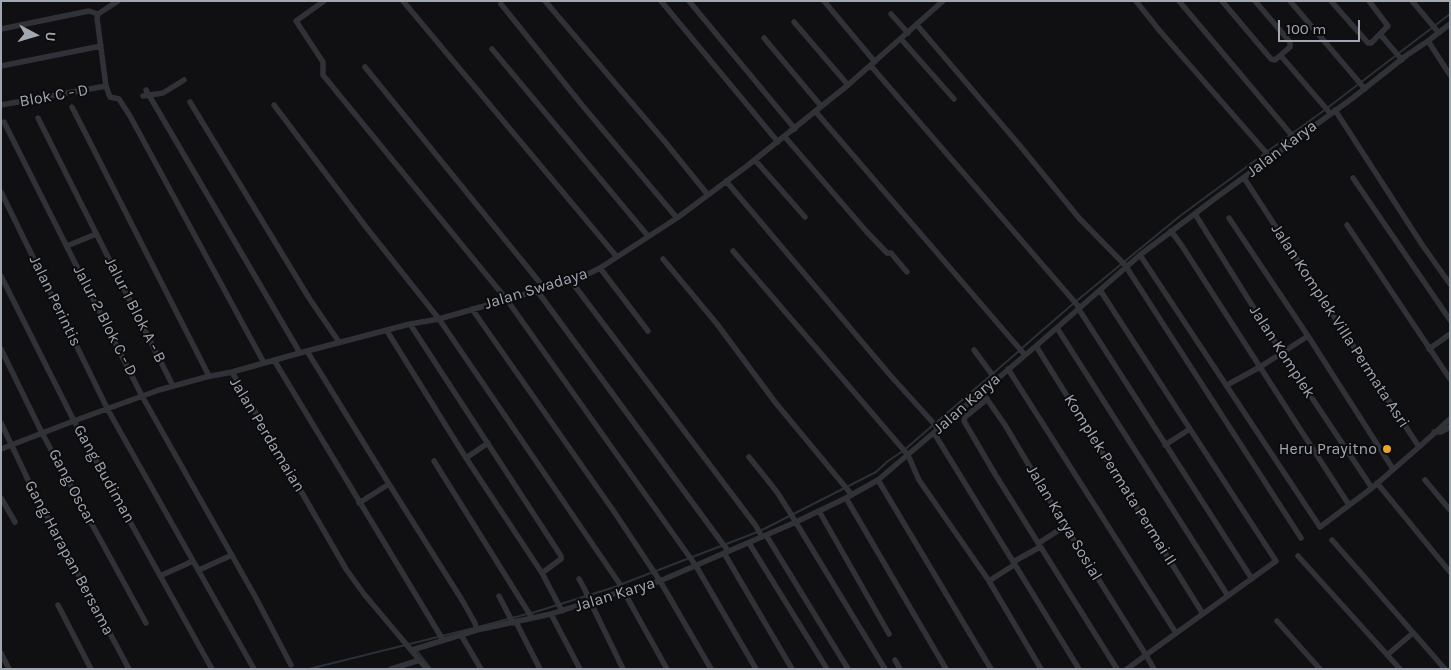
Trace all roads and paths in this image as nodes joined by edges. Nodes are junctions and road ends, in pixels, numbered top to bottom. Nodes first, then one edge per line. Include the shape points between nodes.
1 (118, 1) edge
2 (324, 1) edge
3 (403, 1) edge
4 (545, 1) edge
5 (661, 1) edge
6 (689, 1) edge
7 (824, 1) edge
8 (943, 1) edge
9 (1136, 1) edge
10 (1179, 1) edge
11 (1222, 1) edge
12 (1255, 1) edge
13 (1290, 1) edge
14 (1331, 1) edge
15 (1369, 1) edge
16 (1412, 1) edge
17 (501, 4) dead end
18 (98, 14) junction
19 (891, 14) dead end
20 (794, 22) dead end
21 (917, 24) junction
22 (1450, 24) edge
23 (1, 29) edge
24 (1435, 29) junction
25 (908, 33) junction
26 (1380, 34) junction
27 (764, 38) dead end
28 (901, 39) junction
29 (1428, 41) junction
30 (101, 46) junction
31 (492, 50) dead end
32 (1281, 56) junction
33 (1401, 58) junction
34 (873, 64) junction
35 (1, 66) edge
36 (365, 67) dead end
37 (1450, 75) edge
38 (184, 80) dead end
39 (848, 85) junction
40 (106, 86) junction
41 (1365, 89) junction
42 (148, 93) junction
43 (142, 96) dead end
44 (954, 99) dead end
45 (190, 102) dead end
46 (1, 105) edge
47 (274, 105) dead end
48 (821, 106) junction
49 (72, 107) dead end
50 (1330, 110) junction
51 (815, 111) junction
52 (38, 118) dead end
53 (4, 122) dead end
54 (795, 129) junction
55 (1293, 136) junction
56 (785, 137) junction
57 (778, 142) junction
58 (1269, 156) junction
59 (755, 160) junction
60 (1244, 178) junction
61 (1353, 178) dead end
62 (726, 181) junction
63 (1, 192) edge
64 (708, 195) junction
65 (1195, 214) junction
66 (805, 217) dead end
67 (677, 218) junction
68 (1229, 218) dead end
69 (1347, 225) dead end
70 (1171, 231) junction
71 (96, 234) junction
72 (648, 236) junction
73 (67, 246) junction
74 (733, 251) dead end
75 (1140, 255) junction
76 (616, 257) junction
77 (663, 259) dead end
78 (1125, 267) junction
79 (600, 268) junction
80 (907, 272) dead end
81 (1, 276) edge
82 (571, 281) junction
83 (1450, 284) edge
84 (545, 289) junction
85 (1100, 290) junction
86 (538, 292) junction
87 (507, 300) junction
88 (1078, 307) junction
89 (472, 309) junction
90 (439, 319) junction
91 (1450, 320) edge
92 (410, 324) junction
93 (1057, 328) junction
94 (387, 330) junction
95 (648, 331) dead end
96 (1450, 334) edge
97 (1308, 336) junction
98 (339, 342) junction
99 (1036, 346) junction
100 (1, 349) edge
101 (1429, 349) junction
102 (307, 350) junction
103 (974, 350) dead end
104 (300, 352) junction
105 (1282, 352) junction
106 (1024, 354) junction
107 (274, 360) junction
108 (264, 363) junction
109 (1260, 367) junction
110 (1008, 369) junction
111 (232, 372) junction
112 (209, 376) junction
113 (994, 377) junction
114 (1450, 379) edge
115 (1226, 385) junction
116 (173, 386) junction
117 (982, 392) junction
118 (142, 396) junction
119 (987, 399) junction
120 (108, 410) junction
121 (1450, 419) edge
122 (74, 421) junction
123 (1, 424) edge
124 (1450, 427) edge
125 (1190, 429) junction
126 (936, 430) junction
127 (1434, 432) junction
128 (42, 433) junction
129 (488, 444) junction
130 (1165, 445) junction
131 (11, 446) junction
132 (1419, 447) junction
133 (1, 449) edge
134 (905, 452) junction
135 (749, 457) dead end
136 (466, 458) junction
137 (434, 461) dead end
138 (1393, 470) junction
139 (878, 480) junction
140 (1425, 480) dead end
141 (1377, 483) junction
142 (389, 484) junction
143 (1372, 488) junction
144 (849, 495) junction
145 (1, 498) edge
146 (359, 503) junction
147 (1350, 505) junction
148 (1450, 510) edge
149 (819, 511) junction
150 (792, 517) junction
151 (15, 522) dead end
152 (1065, 526) junction
153 (763, 535) junction
154 (1301, 538) dead end
155 (1332, 540) dead end
156 (749, 543) junction
157 (1039, 545) junction
158 (726, 551) junction
159 (232, 556) junction
160 (1298, 556) dead end
161 (193, 560) junction
162 (694, 563) junction
163 (1014, 564) junction
164 (199, 570) junction
165 (1450, 572) edge
166 (542, 573) junction
167 (160, 576) junction
168 (579, 579) dead end
169 (658, 579) junction
170 (1252, 579) junction
171 (989, 581) junction
172 (621, 587) junction
173 (499, 596) dead end
174 (1228, 596) junction
175 (588, 598) junction
176 (58, 606) dead end
177 (560, 607) junction
178 (551, 614) junction
179 (1203, 614) junction
180 (530, 615) junction
181 (1277, 621) dead end
182 (514, 622) junction
183 (146, 623) dead end
184 (476, 627) junction
185 (1176, 633) junction
186 (1413, 633) junction
187 (889, 634) dead end
188 (461, 635) junction
189 (441, 637) junction
190 (413, 649) junction
191 (1, 653) edge
192 (1387, 654) junction
193 (1146, 655) junction
194 (420, 660) junction
195 (895, 660) dead end
196 (291, 665) dead end
197 (9, 669) edge
198 (92, 669) edge
199 (129, 669) edge
200 (212, 669) edge
201 (254, 669) edge
202 (392, 669) edge
203 (427, 669) edge
204 (481, 669) edge
205 (540, 669) edge
206 (580, 669) edge
207 (623, 669) edge
208 (667, 669) edge
209 (710, 669) edge
210 (756, 669) edge
211 (792, 669) edge
212 (827, 669) edge
213 (848, 669) edge
214 (885, 669) edge
215 (900, 669) edge
216 (946, 669) edge
217 (991, 669) edge
218 (1041, 669) edge
219 (1078, 669) edge
220 (1117, 669) edge
221 (1126, 669) edge
222 (1154, 669) edge
223 (1320, 669) edge
224 (1400, 669) edge
225 (1444, 669) edge

1 - 18 street
2 - 87 street via 296,21 323,62 322,75
3 - 76 street
4 - 64 street
5 - 57 street
6 - 54 street
7 - 34 street
8 - 21 street, Jalan Swadaya
9 - 58 street
10 - 55 street
11 - 32 street via 1271,59
12 - 32 street via 1290,42 1290,47
13 - 41 street
14 - 26 street via 1368,43
15 - 26 street via 1388,23
16 - 24 street
17 - 67 street
18 - 23 street via 89,11
18 - 30 street
19 - 25 street
20 - 39 street
21 - 25 street, Jalan Swadaya
21 - 78 street via 1079,218
22 - 24 street, Jalan Karya
24 - 29 street, Jalan Karya
25 - 28 street, Jalan Swadaya
26 - 33 street
27 - 48 street
28 - 34 street, Jalan Swadaya
28 - 44 street
29 - 33 street, Jalan Karya
29 - 37 street
30 - 35 street
30 - 40 street
31 - 72 street
32 - 50 street
33 - 41 street, Jalan Karya
34 - 39 street, Jalan Swadaya
34 - 88 street
36 - 84 street
38 - 42 street via 163,93
39 - 48 street, Jalan Swadaya
40 - 46 street, Blok C - D
40 - 108 street via 110,96 119,99 125,109
41 - 50 street, Jalan Karya
42 - 43 street
42 - 104 street
45 - 98 street
47 - 90 street
48 - 51 street, Jalan Swadaya
49 - 112 street
50 - 55 street, Jalan Karya
50 - 83 street
51 - 54 street, Jalan Swadaya
51 - 106 street
52 - 71 street, Jalur 1 Blok A - B
53 - 73 street, Jalur 2 Blok C - D
54 - 56 street, Jalan Swadaya
55 - 58 street, Jalan Karya
56 - 57 street, Jalan Swadaya
56 - 80 street via 866,231
57 - 59 street, Jalan Swadaya
58 - 60 street, Jalan Karya
59 - 62 street, Jalan Swadaya
59 - 66 street
60 - 65 street, Jalan Karya
60 - 132 street, Jalan Komplek Villa Permata Asri
61 - 91 street
62 - 64 street, Jalan Swadaya
62 - 126 street via 932,421
63 - 120 street, Jalan Perintis
64 - 67 street, Jalan Swadaya
65 - 70 street, Jalan Karya
65 - 105 street, Jalan Komplek
67 - 72 street, Jalan Swadaya
68 - 97 street, Jalan Komplek Villa Permata Asri
69 - 101 street
70 - 75 street, Jalan Karya
70 - 109 street
71 - 73 street
71 - 116 street, Jalur 1 Blok A - B
72 - 76 street, Jalan Swadaya
73 - 118 street, Jalur 2 Blok C - D
74 - 134 street
75 - 78 street, Jalan Karya
75 - 115 street
76 - 79 street, Jalan Swadaya
77 - 144 street
78 - 85 street, Jalan Karya
78 - 154 street
79 - 82 street, Jalan Swadaya
79 - 95 street
81 - 122 street, Gang Budiman
82 - 84 street, Jalan Swadaya
82 - 153 street
84 - 86 street, Jalan Swadaya
85 - 88 street, Jalan Karya
85 - 125 street
86 - 87 street, Jalan Swadaya
86 - 158 street
87 - 89 street, Jalan Swadaya
87 - 162 street
88 - 93 street, Jalan Karya
88 - 130 street
89 - 90 street, Jalan Swadaya
89 - 169 street
90 - 92 street, Jalan Swadaya
90 - 172 street
92 - 94 street, Jalan Swadaya
92 - 129 street
93 - 99 street, Jalan Karya
93 - 174 street
94 - 98 street, Jalan Swadaya
94 - 136 street
96 - 101 street
97 - 105 street
97 - 138 street, Jalan Komplek Villa Permata Asri
98 - 102 street, Jalan Swadaya
99 - 106 street, Jalan Karya
99 - 179 street, Komplek Permata Permai II
100 - 128 street, Gang Oscar
101 - 114 street
102 - 104 street, Jalan Swadaya
102 - 142 street
103 - 113 street
104 - 107 street, Jalan Swadaya
105 - 109 street
105 - 143 street, Jalan Komplek
106 - 110 street, Jalan Karya
107 - 108 street, Jalan Swadaya
107 - 146 street
108 - 111 street, Jalan Swadaya
109 - 115 street
109 - 147 street
110 - 113 street, Jalan Karya
110 - 185 street
111 - 112 street, Jalan Perdamaian
111 - 190 street, Jalan Perdamaian via 340,559 364,594
112 - 116 street, Jalan Perdamaian
113 - 117 street, Jalan Karya
115 - 147 street via 1320,527
116 - 118 street, Jalan Perdamaian
117 - 119 street, Jalan Karya Sosial
117 - 126 street, Jalan Karya
118 - 120 street, Jalan Perdamaian
118 - 159 street, Jalur 2 Blok C - D
119 - 152 street, Jalan Karya Sosial
119 - 157 street via 965,416 964,421
120 - 122 street, Jalan Perdamaian
120 - 161 street, Jalan Perintis
121 - 127 street
122 - 128 street, Jalan Perdamaian
122 - 167 street, Gang Budiman
123 - 131 street, Gang Harapan Bersama
124 - 127 street
125 - 130 street
125 - 170 street via 1276,561
126 - 134 street, Jalan Karya
126 - 163 street
127 - 132 street
128 - 131 street, Jalan Perdamaian
128 - 183 street, Gang Oscar
129 - 136 street
129 - 166 street via 561,556
130 - 170 street
131 - 133 street, Jalan Perdamaian
131 - 199 street, Gang Harapan Bersama
132 - 138 street
134 - 139 street, Jalan Karya
134 - 171 street via 919,480
135 - 150 street
136 - 166 street
137 - 180 street
138 - 141 street
139 - 144 street, Jalan Karya
139 - 217 street
140 - 148 street
141 - 143 street
141 - 165 street
142 - 146 street
142 - 184 street
143 - 147 street
144 - 149 street, Jalan Karya
144 - 216 street
145 - 151 street
146 - 189 street
149 - 150 street, Jalan Karya
149 - 187 street
150 - 153 street, Jalan Karya
150 - 214 street
152 - 157 street
152 - 193 street, Jalan Karya Sosial
153 - 156 street, Jalan Karya
153 - 213 street
155 - 186 street
156 - 158 street, Jalan Karya
156 - 212 street
157 - 163 street
157 - 220 street
158 - 162 street, Jalan Karya
158 - 211 street
159 - 164 street
159 - 196 street, Jalur 2 Blok C - D
160 - 192 street
161 - 164 street, Jalan Perintis
161 - 167 street
162 - 169 street, Jalan Karya
162 - 210 street
163 - 171 street
163 - 219 street
164 - 201 street, Jalan Perintis
166 - 177 street
167 - 200 street, Gang Budiman
168 - 175 street
169 - 172 street, Jalan Karya
169 - 209 street
170 - 174 street
171 - 218 street
172 - 175 street, Jalan Karya
172 - 208 street
173 - 182 street
174 - 179 street
175 - 177 street, Jalan Karya
175 - 207 street
176 - 198 street
177 - 178 street, Jalan Karya
178 - 180 street, Jalan Karya
178 - 206 street
179 - 185 street
180 - 182 street, Jalan Karya
181 - 223 street
182 - 184 street, Jalan Karya
182 - 205 street
184 - 188 street, Jalan Karya
185 - 193 street
186 - 192 street
186 - 225 street
188 - 189 street, Jalan Karya
188 - 204 street
189 - 190 street, Jalan Karya
190 - 194 street, Jalan Perdamaian
191 - 197 street
192 - 224 street
193 - 221 street
193 - 222 street, Jalan Karya Sosial
194 - 202 street
194 - 203 street, Jalan Perdamaian
195 - 215 street

